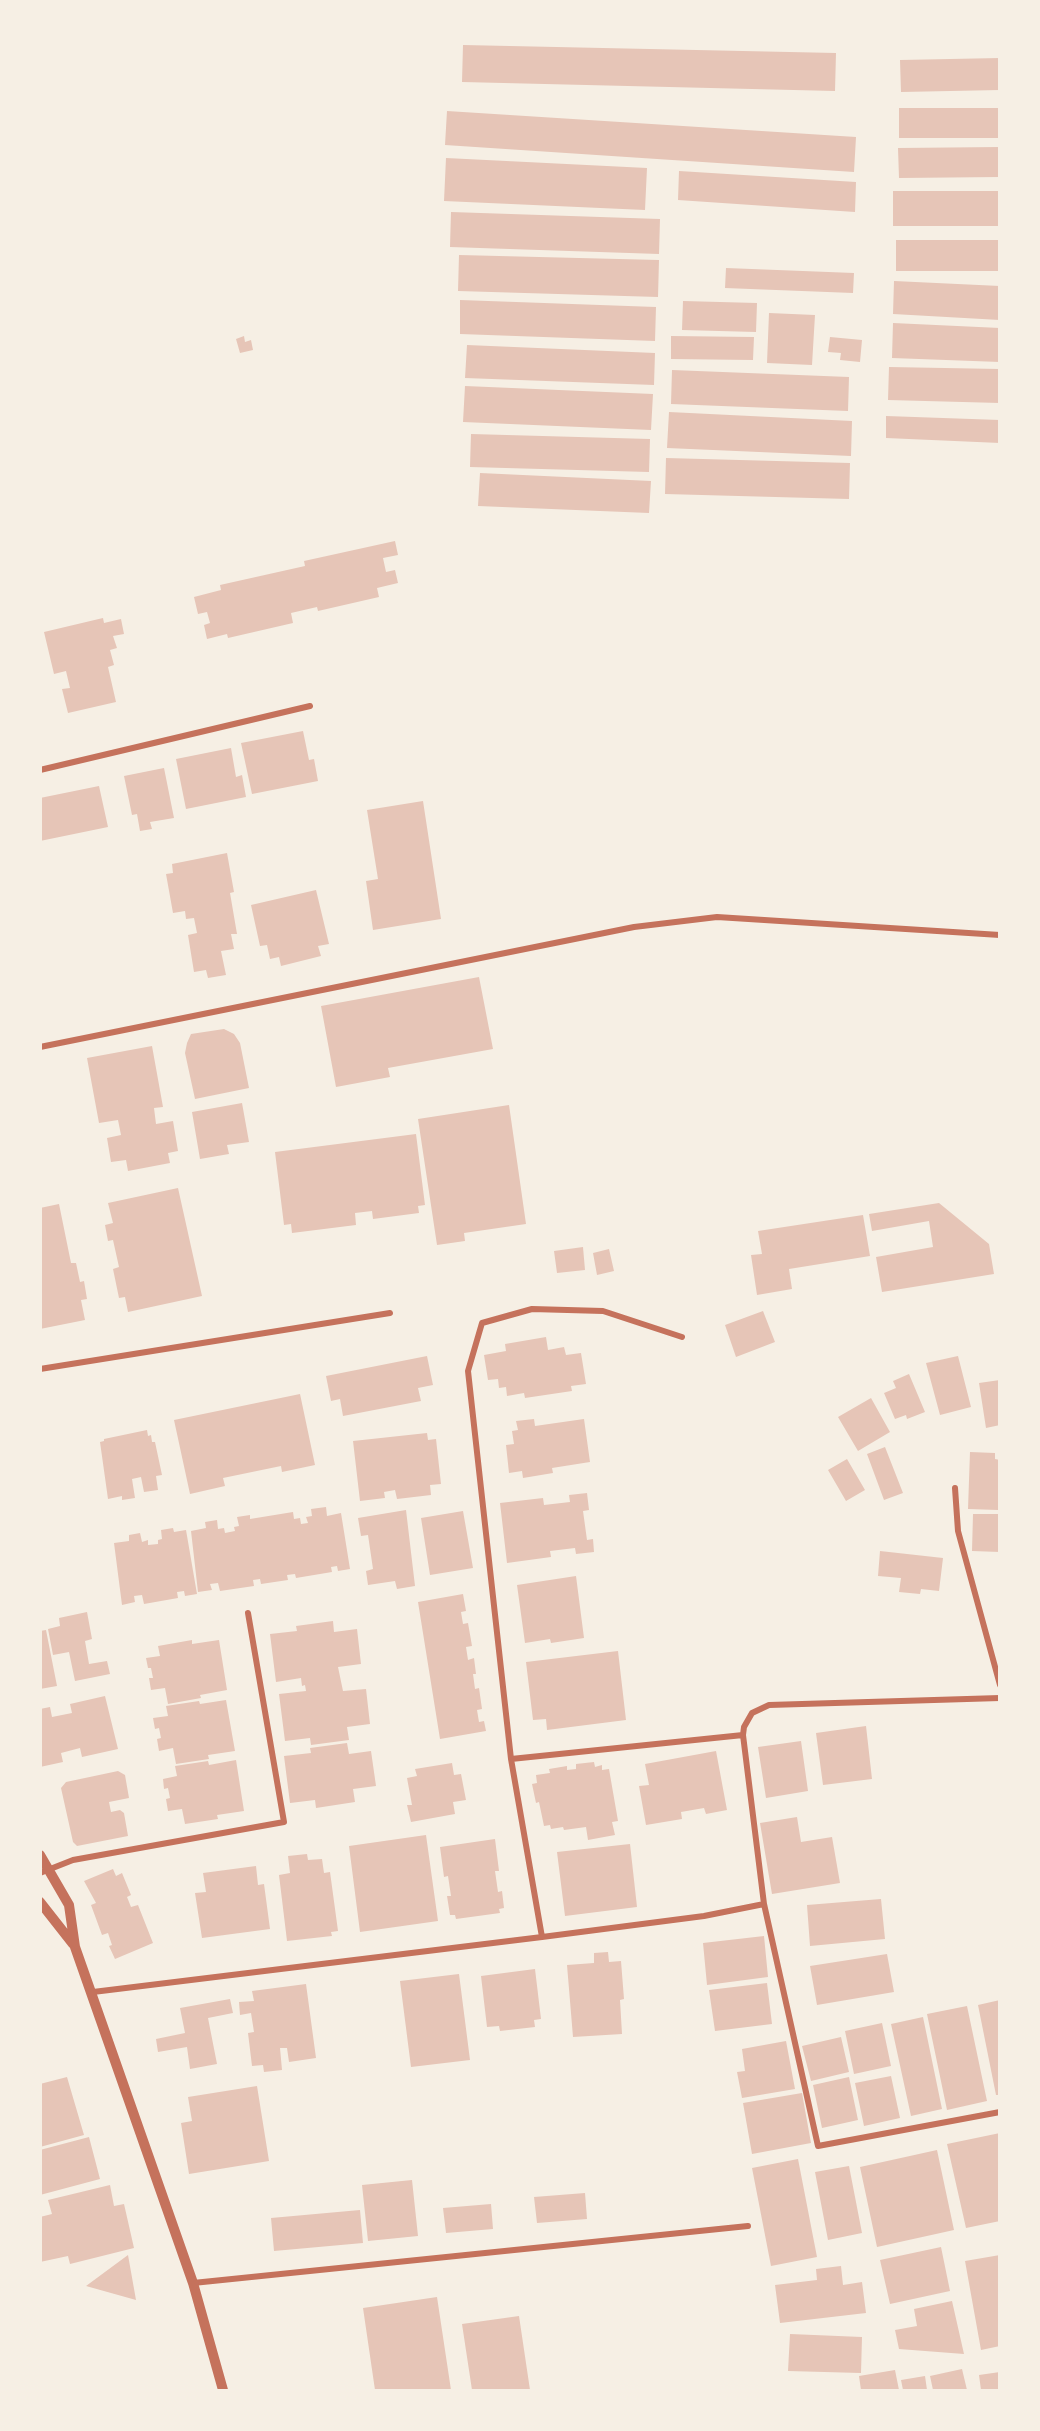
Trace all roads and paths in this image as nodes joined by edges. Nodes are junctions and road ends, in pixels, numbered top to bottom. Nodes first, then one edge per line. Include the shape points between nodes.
1 (310, 706) dead end
2 (40, 770) edge
3 (999, 934) edge
4 (40, 1047) edge
5 (390, 1313) dead end
6 (682, 1337) dead end
7 (40, 1370) edge
8 (955, 1488) dead end
9 (248, 1613) dead end
10 (999, 1685) edge
11 (999, 1698) edge
12 (743, 1735) junction
13 (511, 1759) junction
14 (40, 1855) edge
15 (44, 1871) edge
16 (40, 1902) edge
17 (764, 1904) junction
18 (542, 1937) junction
19 (75, 1947) junction
20 (93, 1992) junction
21 (999, 2112) edge
22 (748, 2226) dead end
23 (193, 2283) junction
24 (223, 2391) edge

1 - 2 street
3 - 4 street via 717,917 634,927
5 - 7 street
6 - 13 street via 603,1311 532,1309 482,1323 468,1371
8 - 10 street via 958,1531
9 - 15 street via 284,1822 73,1860
11 - 12 street via 769,1705 752,1713
12 - 13 street
12 - 17 street
13 - 18 street
14 - 15 street
15 - 19 street via 69,1905
16 - 19 street
17 - 18 street via 704,1916
17 - 21 street via 818,2146
18 - 20 street
19 - 20 street
20 - 23 street
22 - 23 street
23 - 24 street

